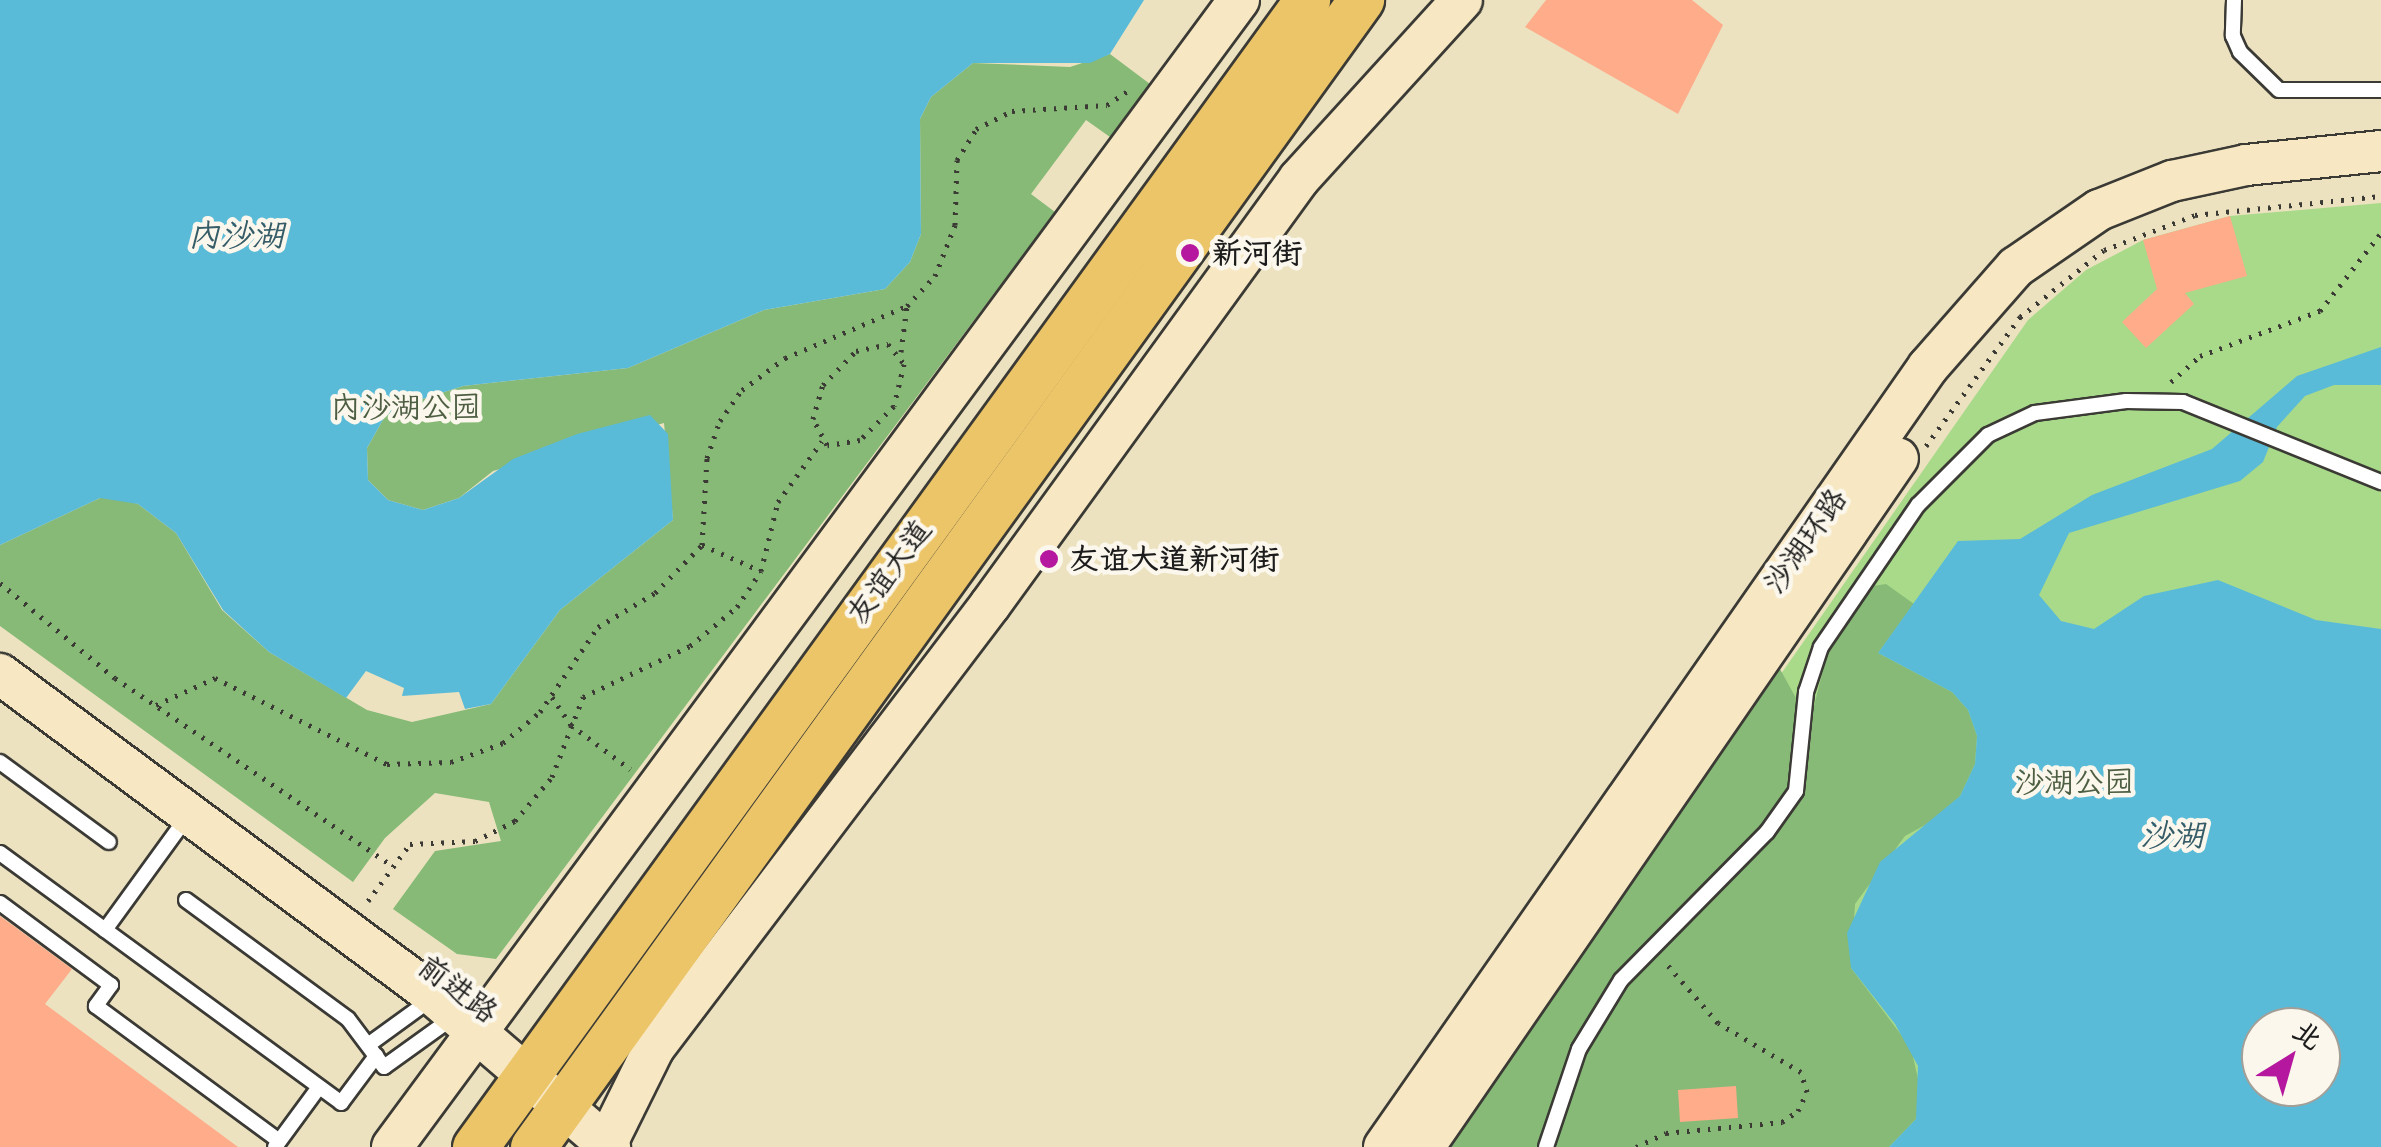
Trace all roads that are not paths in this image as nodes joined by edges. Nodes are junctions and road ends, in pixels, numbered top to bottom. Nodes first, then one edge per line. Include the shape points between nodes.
1 (1239, 0) edge
2 (1307, 0) edge
3 (1361, 0) edge
4 (1393, 0) edge
5 (1462, 0) edge
6 (2234, 0) edge
7 (1312, 69) junction
8 (2381, 90) edge
9 (2381, 152) edge
10 (2381, 178) edge
11 (2381, 482) edge
12 (0, 674) edge
13 (0, 762) edge
14 (191, 813) junction
15 (109, 842) dead end
16 (0, 853) edge
17 (256, 859) junction
18 (186, 900) dead end
19 (0, 903) edge
20 (105, 930) junction
21 (465, 1015) junction
22 (372, 1050) junction
23 (534, 1066) junction
24 (319, 1087) junction
25 (569, 1097) junction
26 (615, 1142) edge
27 (277, 1144) edge
28 (392, 1147) edge
29 (475, 1147) edge
30 (532, 1147) edge
31 (1384, 1147) edge
32 (1424, 1147) edge
33 (1546, 1147) edge

1 - 21 street
2 - 23 main road, 友谊大道
3 - 7 main road, 友谊大道
4 - 7 main road
5 - 26 street via 1299,178 990,605 654,1048
6 - 8 lane via 2232,36 2279,90
7 - 25 main road, 友谊大道
9 - 31 street, 沙湖环路 via 2246,165 2172,181 2099,210 2016,267 1928,367
10 - 32 street, 沙湖环路 via 2172,204 2088,240 2029,285 1982,336
11 - 33 lane via 2228,415 2160,400 2035,413 1988,434 1937,482 1821,647 1806,692 1803,768 1782,813 1652,943 1594,1018
12 - 14 street, 前进路
13 - 15 lane
14 - 17 street, 前进路
14 - 20 lane
16 - 20 lane
17 - 21 street, 前进路
17 - 21 street, 前进路 via 361,920
18 - 22 lane via 348,1019
19 - 27 lane via 111,985 96,1006
20 - 24 lane
21 - 22 lane
21 - 22 lane via 384,1068
21 - 23 street, 前进路
21 - 28 street
22 - 24 lane via 341,1103
23 - 25 street, 前进路
23 - 29 main road, 友谊大道
24 - 27 lane
25 - 26 street, 前进路
25 - 30 main road, 友谊大道

